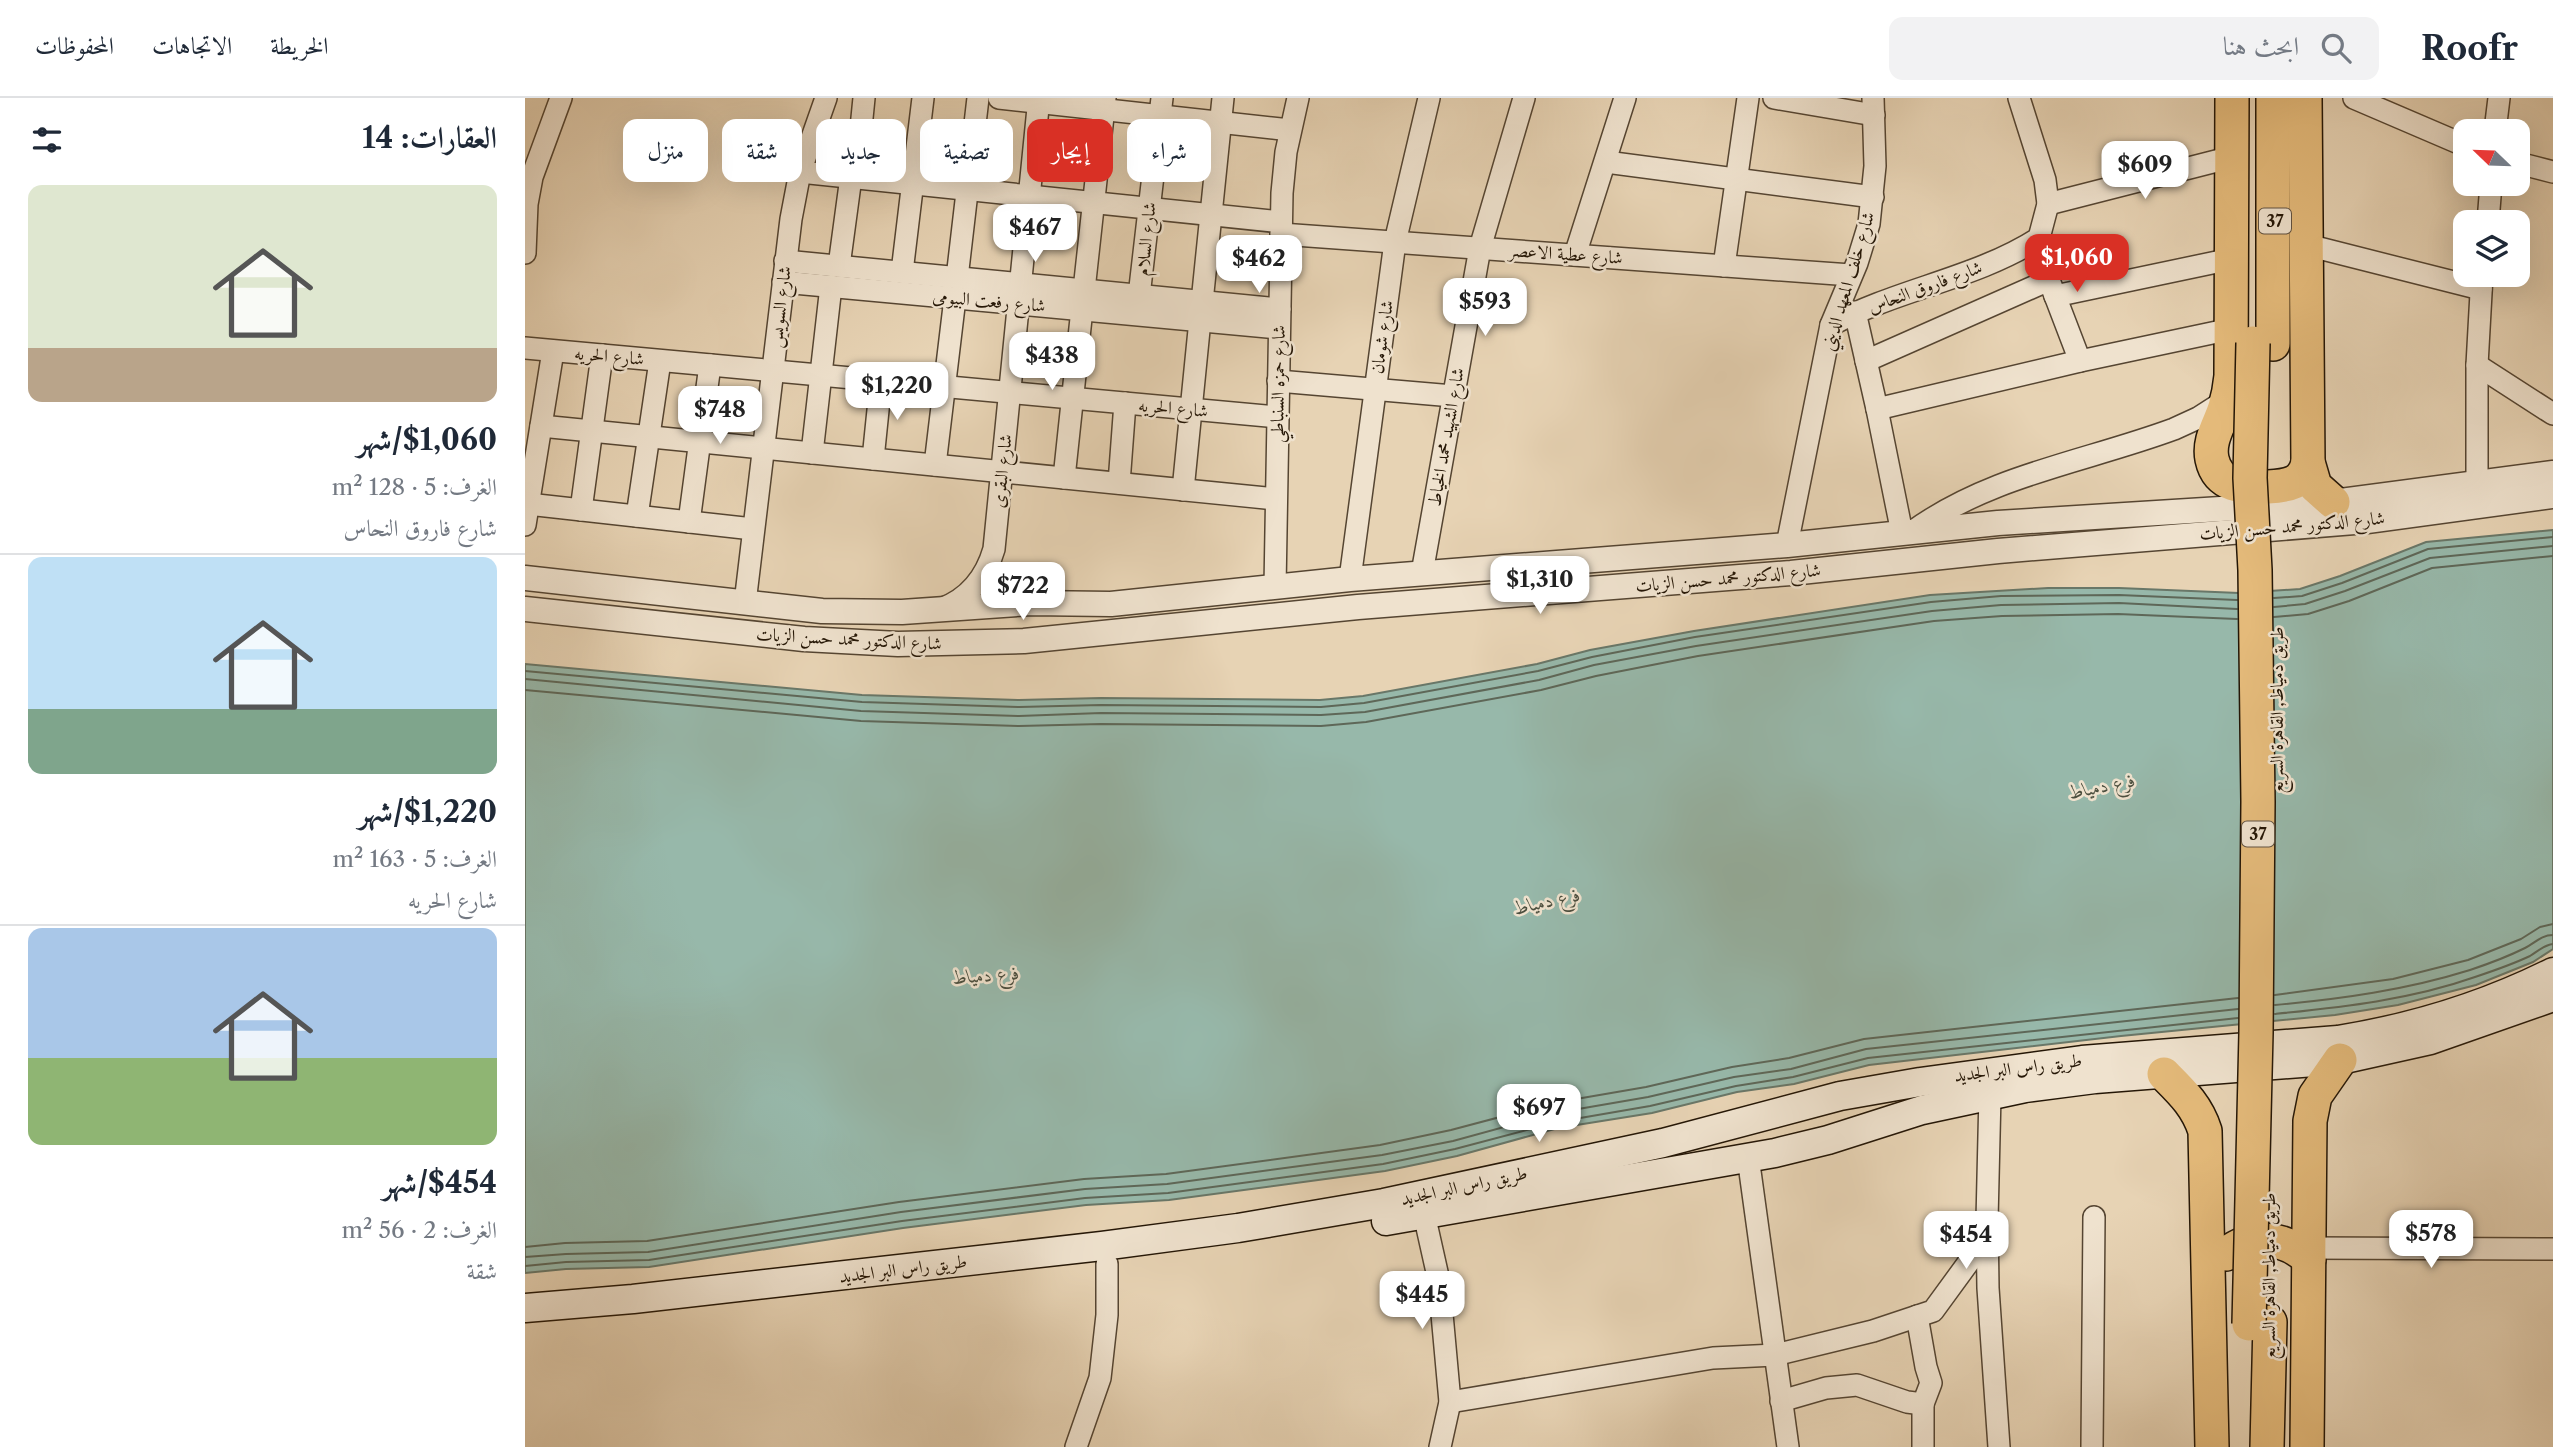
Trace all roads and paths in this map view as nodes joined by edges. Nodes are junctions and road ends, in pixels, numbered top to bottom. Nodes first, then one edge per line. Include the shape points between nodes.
1 (561, 98) edge
2 (826, 98) edge
3 (864, 98) edge
4 (923, 98) edge
5 (978, 98) edge
6 (999, 98) edge
7 (1223, 98) edge
8 (1298, 98) edge
9 (1429, 98) edge
10 (1524, 98) edge
11 (1625, 98) edge
12 (1748, 98) edge
13 (1774, 98) edge
14 (2021, 98) edge
15 (2232, 98) edge
16 (2254, 98) edge
17 (2273, 98) edge
18 (2305, 98) edge
19 (2354, 98) edge
20 (2499, 98) edge
21 (1038, 100) edge
22 (1105, 104) edge
23 (1873, 106) edge
24 (1161, 107) edge
25 (861, 119) edge
26 (2496, 119) edge
27 (1220, 123) junction
28 (1290, 130) junction
29 (2453, 140) edge
30 (2232, 157) junction
31 (1606, 162) junction
32 (802, 166) edge
33 (2531, 166) edge
34 (2553, 172) edge
35 (1737, 179) junction
36 (798, 182) edge
37 (852, 182) edge
38 (893, 182) edge
39 (913, 184) junction
40 (967, 189) junction
41 (1029, 196) junction
42 (1873, 197) junction
43 (1094, 202) junction
44 (2048, 204) junction
45 (1149, 208) junction
46 (1211, 215) junction
47 (1281, 228) junction
48 (2039, 238) junction
49 (1395, 242) junction
50 (2307, 245) junction
51 (1479, 248) junction
52 (525, 253) edge
53 (1575, 255) junction
54 (2231, 259) junction
55 (1724, 266) junction
56 (784, 271) junction
57 (902, 272) junction
58 (1851, 275) junction
59 (835, 276) junction
60 (2453, 276) edge
61 (2482, 287) edge
62 (956, 288) junction
63 (2052, 288) junction
64 (1019, 294) junction
65 (1139, 296) junction
66 (1084, 300) junction
67 (1201, 311) junction
68 (1854, 312) junction
69 (1279, 318) junction
70 (1831, 325) junction
71 (2253, 338) junction
72 (525, 348) edge
73 (553, 351) junction
74 (602, 355) junction
75 (660, 360) junction
76 (1866, 361) junction
77 (2080, 361) junction
78 (709, 365) junction
79 (2477, 365) junction
80 (772, 371) junction
81 (821, 375) junction
82 (881, 381) junction
83 (1278, 381) junction
84 (944, 387) junction
85 (1375, 389) junction
86 (1009, 393) junction
87 (1453, 396) junction
88 (1073, 398) junction
89 (2227, 399) junction
90 (1125, 403) junction
91 (1192, 409) junction
92 (1877, 409) junction
93 (536, 413) edge
94 (2553, 414) edge
95 (1278, 417) junction
96 (592, 431) junction
97 (649, 437) junction
98 (699, 442) junction
99 (763, 448) junction
100 (812, 453) junction
101 (873, 459) junction
102 (2308, 462) junction
103 (935, 465) junction
104 (1002, 472) junction
105 (2553, 473) edge
106 (1064, 478) junction
107 (1119, 484) junction
108 (2477, 484) junction
109 (1183, 490) junction
110 (2553, 496) edge
111 (1276, 499) junction
112 (2333, 502) junction
113 (581, 510) junction
114 (527, 514) edge
115 (637, 516) junction
116 (689, 522) junction
117 (754, 529) junction
118 (1907, 533) junction
119 (1787, 545) junction
120 (1422, 573) junction
121 (525, 578) edge
122 (1350, 579) junction
123 (1275, 587) junction
124 (745, 603) junction
125 (1048, 603) junction
126 (991, 606) junction
127 (525, 608) edge
128 (938, 610) junction
129 (1056, 639) junction
130 (993, 642) junction
131 (2553, 972) edge
132 (2553, 997) edge
133 (2340, 1060) junction
134 (2164, 1074) junction
135 (1990, 1094) junction
136 (1840, 1096) junction
137 (1854, 1132) junction
138 (1748, 1157) junction
139 (1424, 1214) junction
140 (2094, 1217) dead end
141 (1987, 1237) junction
142 (2553, 1248) edge
143 (2309, 1254) junction
144 (1107, 1264) junction
145 (2210, 1273) junction
146 (525, 1307) edge
147 (1917, 1317) junction
148 (2259, 1323) junction
149 (525, 1325) edge
150 (1776, 1355) junction
151 (1781, 1401) junction
152 (1450, 1402) junction
153 (1923, 1404) junction
154 (1076, 1447) edge
155 (1440, 1447) edge
156 (1787, 1447) edge
157 (1923, 1447) edge
158 (1999, 1447) edge
159 (2092, 1447) edge
160 (2212, 1447) edge
161 (2247, 1447) edge
162 (2267, 1447) edge
163 (2307, 1447) edge

1 - 52 street via 532,177
2 - 32 street, شارع السويس
3 - 25 street
4 - 39 street
5 - 40 street
6 - 21 street
7 - 27 street
8 - 28 street, شارع حمزه السنباطي
9 - 49 street, شارع شومان
10 - 51 street, شارع الشهيد محمد الخياط
11 - 31 street
12 - 35 street
13 - 23 street
14 - 44 street
15 - 30 highway
16 - 71 highway, طريق دمياط, القاهرة السريع / 37
17 - 71 highway, طريق دمياط, القاهرة السريع / 37
18 - 50 highway
19 - 29 street
20 - 26 street
21 - 22 street
21 - 41 street, شارع البقرى
22 - 24 street
22 - 43 street
23 - 42 street, شارع خلف المعهد الديني
24 - 27 street
24 - 45 street, شارع السلام
27 - 28 street
27 - 46 street
28 - 47 street, شارع حمزه السنباطي
30 - 44 street
30 - 54 highway
31 - 35 street
31 - 53 street
33 - 34 street
35 - 42 street
35 - 55 street
36 - 56 street, شارع السويس
37 - 59 street
38 - 39 street, شارع عطية الاعصر
39 - 40 street, شارع عطية الاعصر
39 - 57 street
40 - 41 street, شارع عطية الاعصر
40 - 62 street
41 - 43 street, شارع عطية الاعصر
41 - 64 street, شارع البقرى
42 - 58 street, شارع خلف المعهد الديني via 1866,237
43 - 45 street, شارع عطية الاعصر
43 - 66 street
44 - 48 street
45 - 46 street, شارع عطية الاعصر
45 - 65 street, شارع السلام
46 - 47 street, شارع عطية الاعصر
46 - 67 street
47 - 49 street, شارع عطية الاعصر
47 - 69 street, شارع حمزه السنباطي
48 - 63 street
48 - 68 street, شارع فاروق النحاس via 1989,264
49 - 51 street, شارع عطية الاعصر
49 - 85 street, شارع شومان
50 - 60 street
50 - 102 highway
51 - 53 street, شارع عطية الاعصر
51 - 87 street, شارع الشهيد محمد الخياط
53 - 55 street, شارع عطية الاعصر
54 - 63 street
54 - 71 highway
55 - 58 street, شارع عطية الاعصر
56 - 59 street, شارع رفعت البيومى
56 - 80 street, شارع السويس
57 - 59 street, شارع رفعت البيومى
57 - 62 street, شارع رفعت البيومى
58 - 70 street, شارع خلف المعهد الديني
59 - 62 street, شارع رفعت البيومى
59 - 81 street
61 - 79 street
62 - 64 street, شارع رفعت البيومى
62 - 84 street
63 - 76 street
63 - 77 street
64 - 66 street, شارع رفعت البيومى
64 - 86 street, شارع البقرى
65 - 66 street, شارع رفعت البيومى
65 - 67 street, شارع رفعت البيومى
66 - 67 street, شارع رفعت البيومى
66 - 88 street
67 - 69 street, شارع رفعت البيومى
67 - 91 street
68 - 70 street, شارع فاروق النحاس
68 - 76 street
69 - 83 street, شارع حمزه السنباطي
70 - 119 street, شارع خلف المعهد الديني
71 - 77 street
71 - 89 highway via 2231,376
71 - 148 highway, طريق دمياط, القاهرة السريع / 37 via 2270,434 2277,647 2278,874
72 - 73 street, شارع الحريه
73 - 74 street, شارع الحريه
73 - 93 street
74 - 75 street, شارع الحريه
74 - 96 street
75 - 78 street, شارع الحريه
75 - 97 street
76 - 92 street
77 - 92 street
78 - 80 street, شارع الحريه
78 - 98 street
79 - 94 street
79 - 108 street
80 - 81 street, شارع الحريه
80 - 99 street, شارع السويس
81 - 82 street, شارع الحريه
81 - 100 street
82 - 84 street, شارع الحريه
82 - 101 street
83 - 85 street
83 - 95 street, شارع حمزه السنباطي
84 - 86 street, شارع الحريه
84 - 103 street
85 - 87 street
85 - 122 street, شارع شومان
86 - 88 street, شارع الحريه
86 - 104 street, شارع البقرى
87 - 120 street, شارع الشهيد محمد الخياط
88 - 90 street, شارع الحريه
88 - 106 street
89 - 102 highway via 2211,454 2216,470 2229,483 2245,488 2287,486 2303,475
89 - 118 street via 2182,426 1980,492
90 - 91 street, شارع الحريه
90 - 107 street
91 - 95 street, شارع الحريه
91 - 109 street
92 - 118 street
93 - 96 street
93 - 114 street
95 - 111 street, شارع حمزه السنباطي
96 - 97 street
96 - 113 street
97 - 98 street
97 - 115 street
98 - 99 street
98 - 116 street
99 - 100 street
99 - 117 street, شارع السويس
100 - 101 street
101 - 103 street
102 - 112 highway via 2315,485
103 - 104 street
104 - 106 street
104 - 128 street, شارع البقرى via 989,564 972,590
105 - 108 street, شارع الدكتور محمد حسن الزيات
106 - 107 street
107 - 109 street
108 - 112 street, شارع الدكتور محمد حسن الزيات
109 - 111 street
110 - 129 street, شارع الدكتور محمد حسن الزيات via 2367,521 1358,607
111 - 123 street, شارع حمزه السنباطي
112 - 118 street, شارع الدكتور محمد حسن الزيات
113 - 114 street
113 - 115 street
115 - 116 street
116 - 117 street
117 - 124 street, شارع السويس
118 - 119 street, شارع الدكتور محمد حسن الزيات
119 - 120 street, شارع الدكتور محمد حسن الزيات
120 - 122 street, شارع الدكتور محمد حسن الزيات
121 - 124 street, شارع الدكتور محمد حسن الزيات
122 - 123 street, شارع الدكتور محمد حسن الزيات
123 - 125 street, شارع الدكتور محمد حسن الزيات via 1120,603
124 - 128 street, شارع الدكتور محمد حسن الزيات via 848,612
125 - 126 street, شارع الدكتور محمد حسن الزيات
125 - 129 street via 1044,622
126 - 128 street, شارع الدكتور محمد حسن الزيات
126 - 130 street via 1000,623
127 - 130 street, شارع الدكتور محمد حسن الزيات via 804,639 898,644
129 - 130 street, شارع الدكتور محمد حسن الزيات
131 - 136 main road, طريق راس البر الجديد via 2455,1013 2368,1035 2055,1063
132 - 133 main road, طريق راس البر الجديد via 2430,1040
133 - 134 main road, طريق راس البر الجديد
133 - 143 highway via 2312,1108
134 - 135 main road, طريق راس البر الجديد via 2060,1082
134 - 145 highway via 2190,1100 2206,1131
135 - 137 main road, طريق راس البر الجديد
135 - 141 street
136 - 137 main road via 1832,1111 1834,1119 1839,1127
136 - 146 main road, طريق راس البر الجديد via 1664,1143 1286,1220 1102,1246
137 - 138 main road, طريق راس البر الجديد
138 - 139 main road, طريق راس البر الجديد
138 - 150 street
139 - 144 main road, طريق راس البر الجديد
139 - 152 street via 1439,1281
140 - 159 street
141 - 147 street via 1933,1311
141 - 158 street
142 - 143 street
143 - 145 highway via 2285,1243 2256,1240 2229,1251
143 - 163 highway
144 - 149 main road, طريق راس البر الجديد
144 - 154 street via 1100,1378
145 - 160 highway
147 - 150 street
147 - 153 street via 1931,1383
148 - 161 highway, طريق دمياط, القاهرة السريع / 37
148 - 162 highway, طريق دمياط, القاهرة السريع / 37
150 - 151 street
150 - 152 street via 1713,1358
151 - 153 street via 1857,1385
151 - 156 street
152 - 155 street
153 - 157 street

